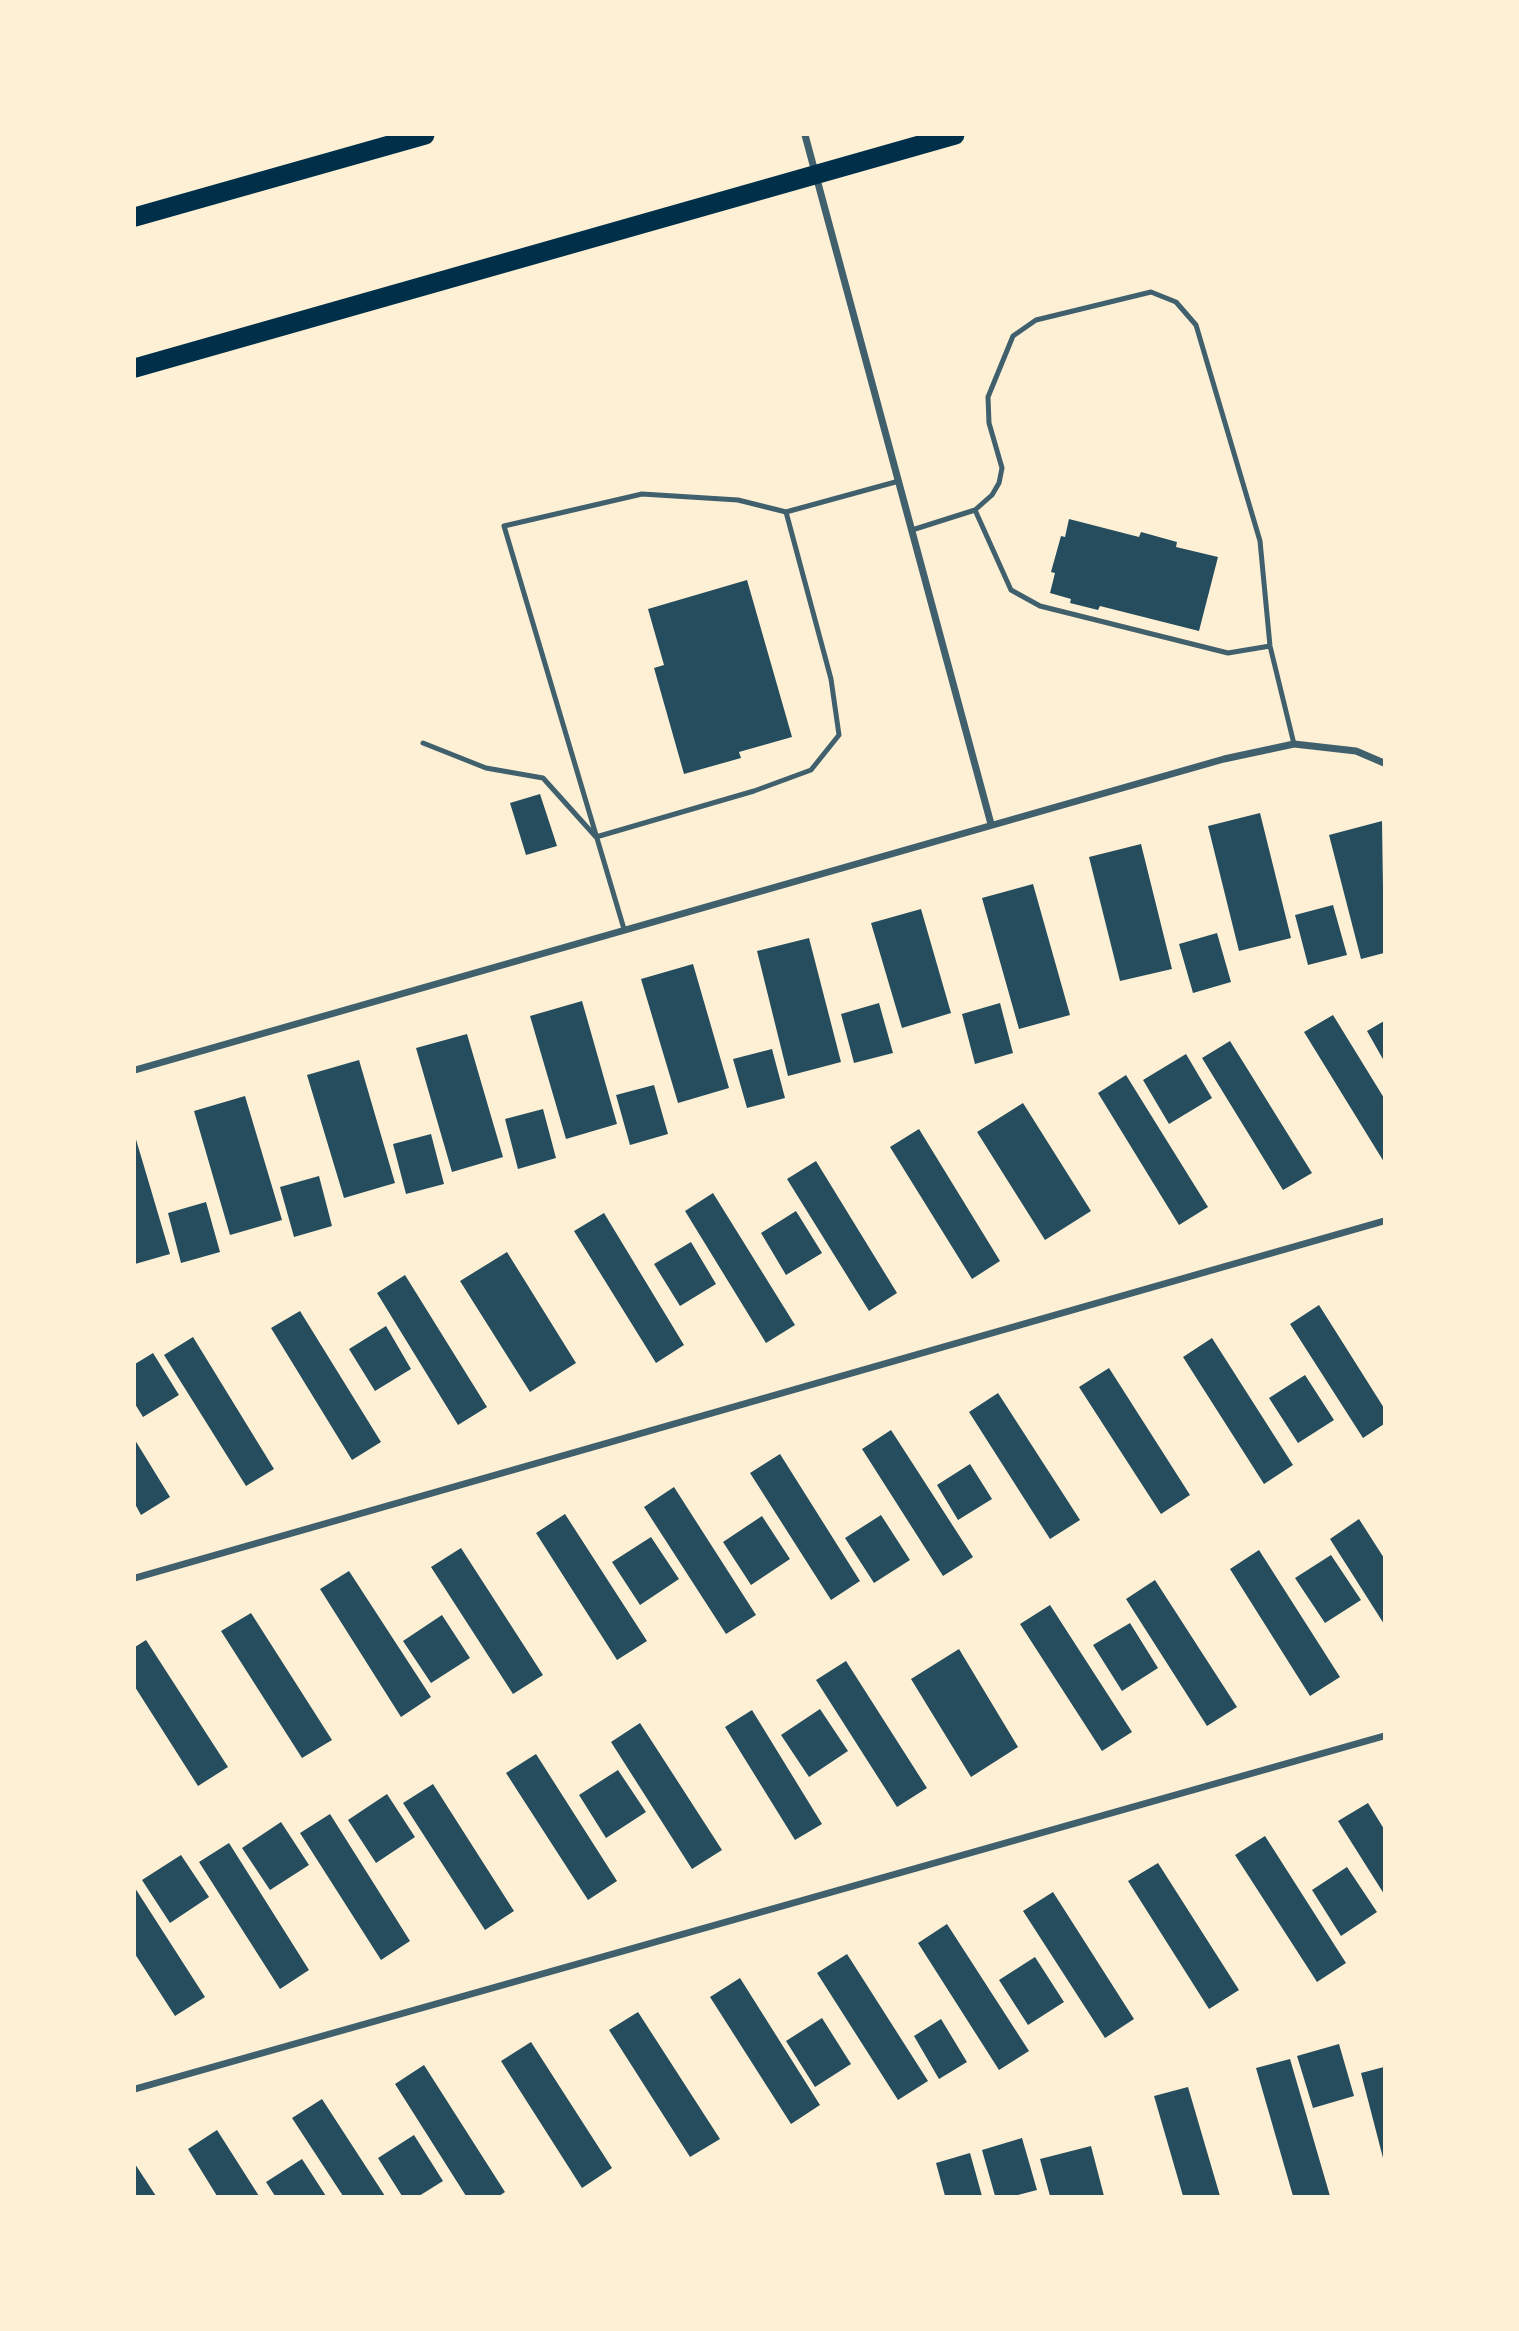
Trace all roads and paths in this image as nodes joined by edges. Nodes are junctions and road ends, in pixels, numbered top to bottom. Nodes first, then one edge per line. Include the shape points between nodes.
1 (425, 135) edge
2 (805, 135) edge
3 (955, 135) edge
4 (817, 174) junction
5 (135, 217) edge
6 (135, 368) edge
7 (899, 481) junction
8 (975, 510) junction
9 (786, 512) junction
10 (912, 530) junction
11 (1270, 646) junction
12 (423, 743) dead end
13 (1294, 744) junction
14 (1384, 763) edge
15 (991, 824) junction
16 (596, 837) junction
17 (624, 929) junction
18 (135, 1070) edge
19 (1384, 1221) edge
20 (135, 1578) edge
21 (1384, 1736) edge
22 (135, 2089) edge

1 - 5 highway
2 - 4 street
3 - 4 highway
4 - 6 highway
4 - 7 street
7 - 9 lane
7 - 10 street
8 - 10 lane
8 - 11 lane via 1011,590 1041,606 1228,653
8 - 11 lane via 992,495 1002,468 989,423 988,397 1013,336 1036,320 1150,292 1176,302 1196,325 1260,541
9 - 16 lane via 831,679 839,735 811,770
9 - 16 lane via 738,500 642,494 504,526
10 - 15 street
11 - 13 lane
12 - 16 lane via 485,768 543,778
13 - 14 street via 1356,751
13 - 15 street
15 - 17 street
16 - 17 lane
17 - 18 street
19 - 20 street
21 - 22 street

